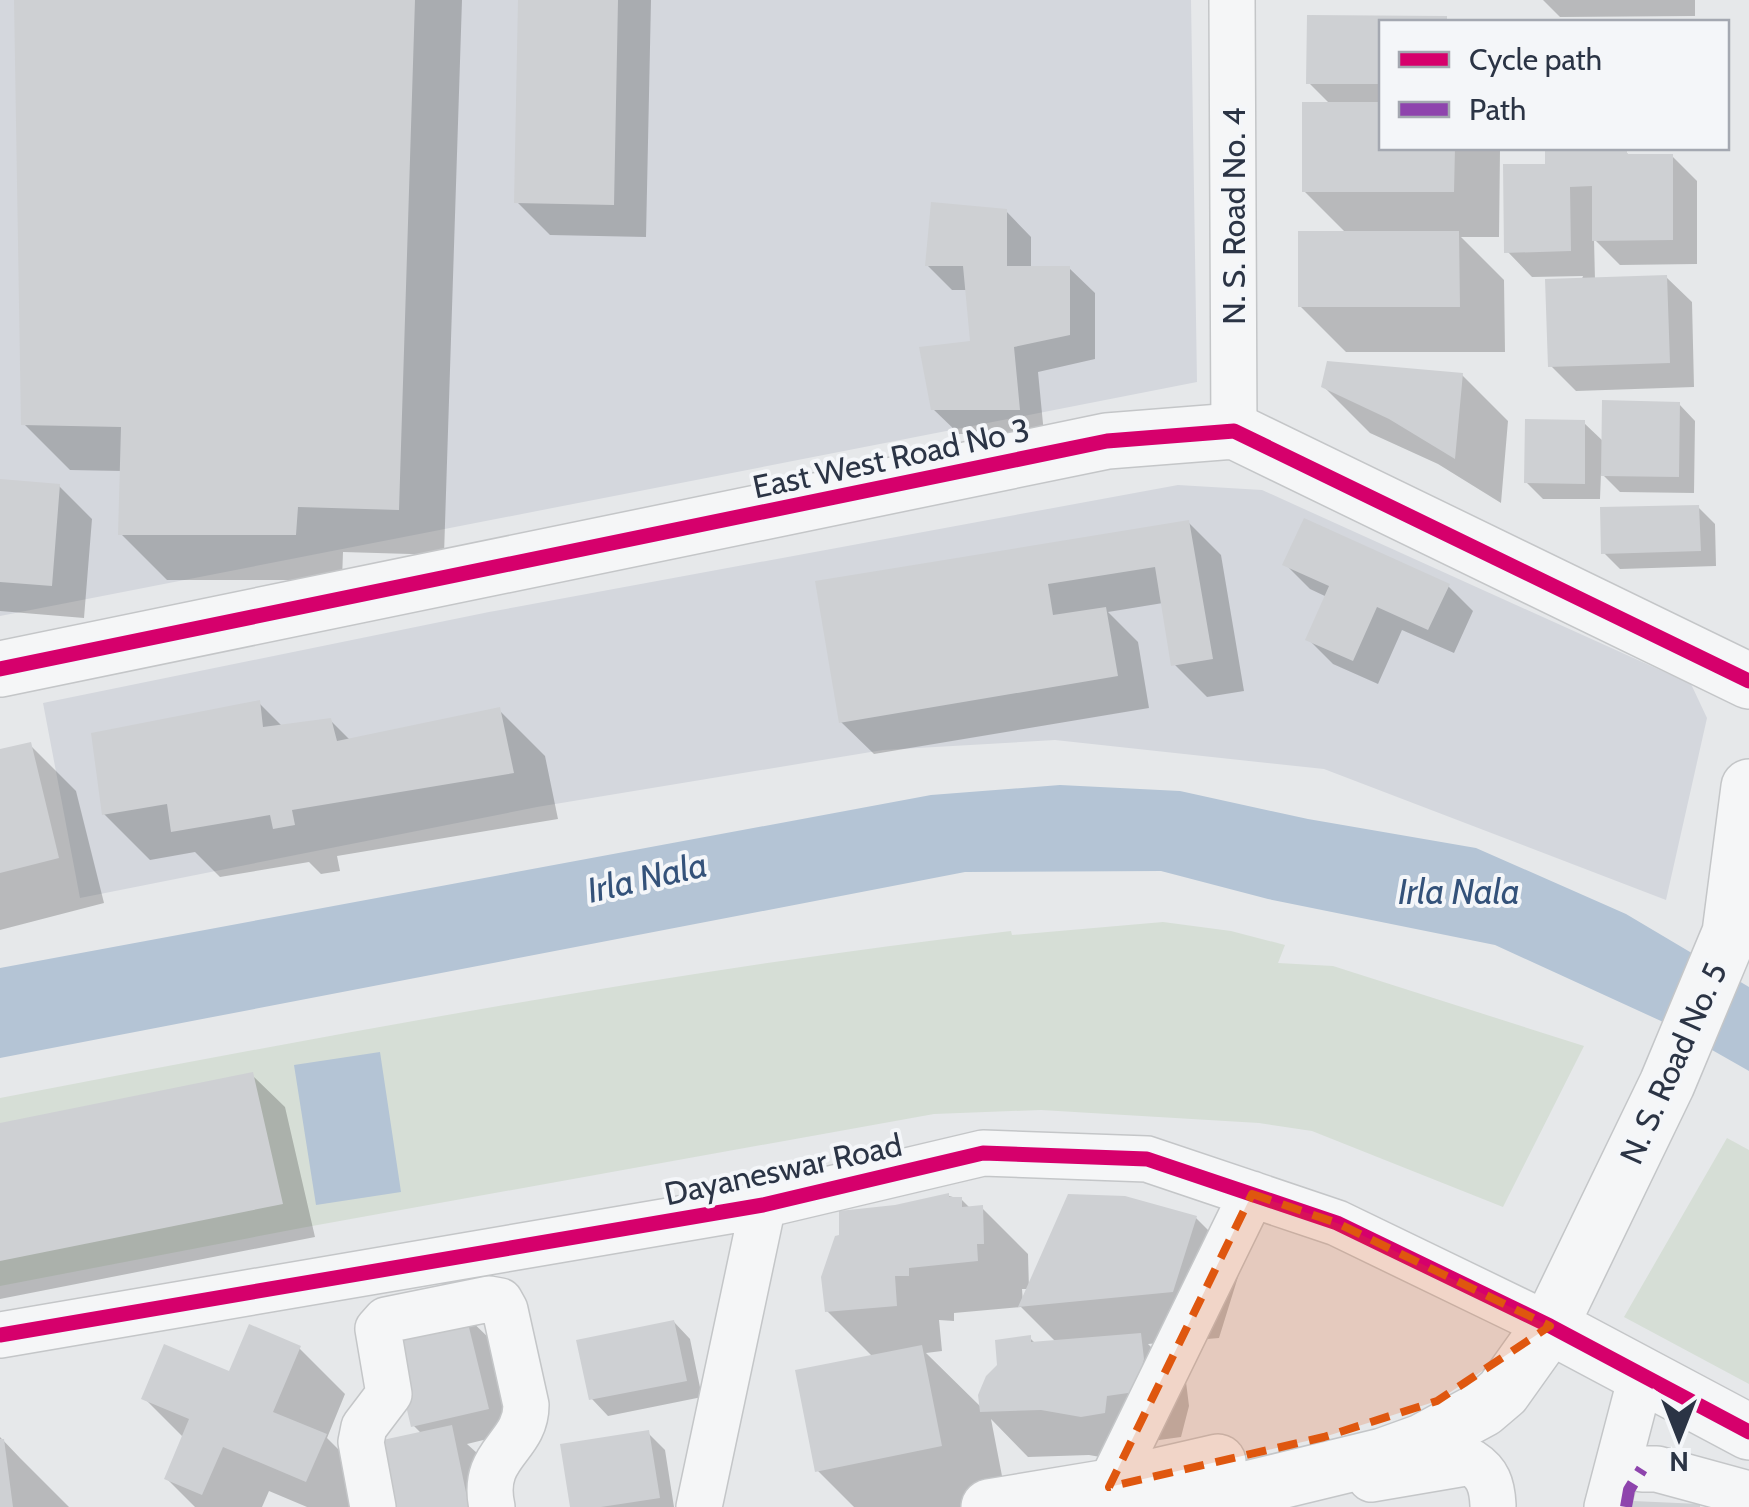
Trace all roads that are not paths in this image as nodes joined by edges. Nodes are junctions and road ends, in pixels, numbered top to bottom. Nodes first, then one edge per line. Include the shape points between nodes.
1 (1232, 0) edge
2 (1234, 432) junction
3 (0, 668) edge
4 (1749, 681) edge
5 (1749, 787) edge
6 (1252, 1194) junction
7 (764, 1206) junction
8 (1550, 1326) junction
9 (0, 1335) edge
10 (1642, 1377) junction
11 (1749, 1432) edge
12 (1463, 1442) junction
13 (1642, 1470) dead end
14 (1749, 1494) edge
15 (1109, 1497) edge
16 (1493, 1505) edge
17 (373, 1507) edge
18 (492, 1507) edge
19 (699, 1507) edge
20 (989, 1507) edge
21 (1173, 1507) edge
22 (1270, 1507) edge
23 (1607, 1507) edge

1 - 2 street, N. S. Road No. 4
2 - 3 street, East West Road No 3 via 1107,441
2 - 4 street, East West Road No 3
5 - 8 street, N. S. Road No. 5 via 1730,933 1667,1084
6 - 7 street, Dayaneswar Road via 1147,1160 982,1153
6 - 8 street, Dayaneswar Road via 1338,1223
6 - 15 street
7 - 9 street, Dayaneswar Road
7 - 19 street
8 - 10 street
8 - 12 street, N. S. Road No. 5
8 - 15 street via 1483,1375 1387,1420
10 - 11 street
10 - 23 street
12 - 16 street via 1492,1484
12 - 21 street, N. S. Road No. 5
12 - 22 street via 1282,1497
13 - 14 street
15 - 20 street
17 - 18 street via 361,1442 388,1394 378,1329 386,1320 489,1298 506,1310 526,1406 526,1418 488,1479

